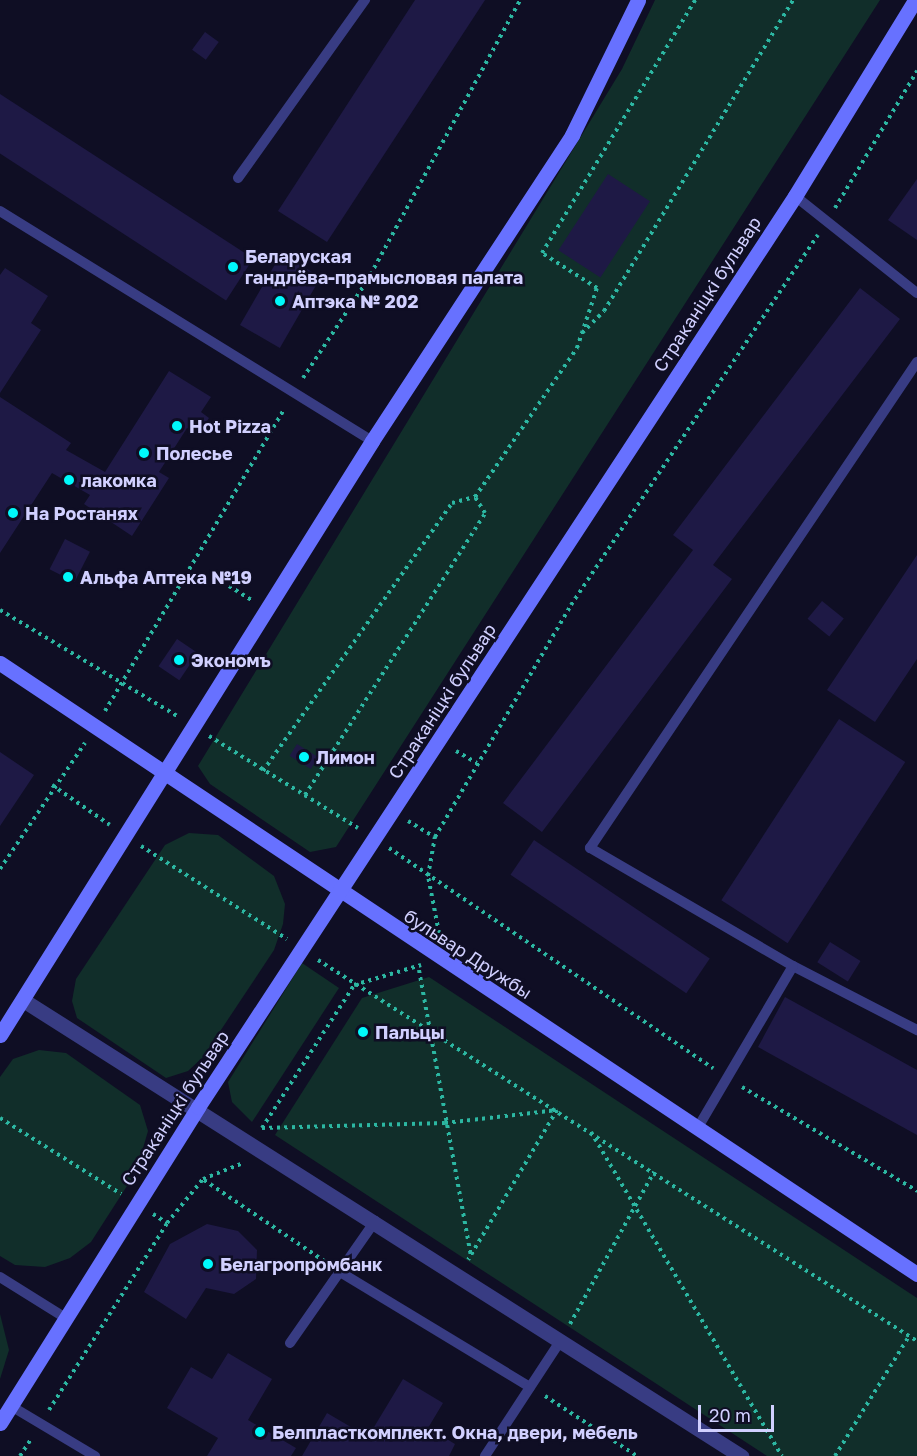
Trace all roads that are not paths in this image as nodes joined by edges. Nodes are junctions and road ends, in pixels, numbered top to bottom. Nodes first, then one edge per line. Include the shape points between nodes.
1 (365, 0) edge
2 (638, 0) edge
3 (915, 0) edge
4 (238, 178) dead end
5 (795, 196) junction
6 (0, 211) edge
7 (917, 293) edge
8 (917, 362) edge
9 (372, 441) junction
10 (0, 663) edge
11 (167, 773) junction
12 (339, 894) junction
13 (793, 966) junction
14 (23, 1000) junction
15 (917, 1030) edge
16 (0, 1035) edge
17 (198, 1107) junction
18 (697, 1129) junction
19 (375, 1221) junction
20 (340, 1272) junction
21 (917, 1274) edge
22 (0, 1277) edge
23 (64, 1317) junction
24 (561, 1340) junction
25 (290, 1343) dead end
26 (530, 1387) junction
27 (10, 1406) junction
28 (0, 1423) edge
29 (95, 1456) edge
30 (485, 1456) edge
31 (741, 1456) edge

1 - 4 lane
2 - 9 street via 572,135
3 - 5 street, Страканіцкі бульвар
5 - 7 lane
5 - 12 street, Страканіцкі бульвар
6 - 9 lane
8 - 13 lane via 590,848
9 - 11 street
10 - 11 street, бульвар Дружбы
11 - 12 street, бульвар Дружбы
11 - 14 street
12 - 17 street, Страканіцкі бульвар
12 - 18 street, бульвар Дружбы
13 - 15 lane
13 - 18 lane
14 - 16 street
14 - 17 street
17 - 19 street
17 - 23 street, Страканіцкі бульвар
18 - 21 street, бульвар Дружбы
19 - 20 lane
19 - 24 street
20 - 25 lane
20 - 26 lane
22 - 23 lane
23 - 27 street, Страканіцкі бульвар
24 - 26 lane
24 - 31 street
26 - 30 lane
27 - 28 street, Страканіцкі бульвар
27 - 29 lane

